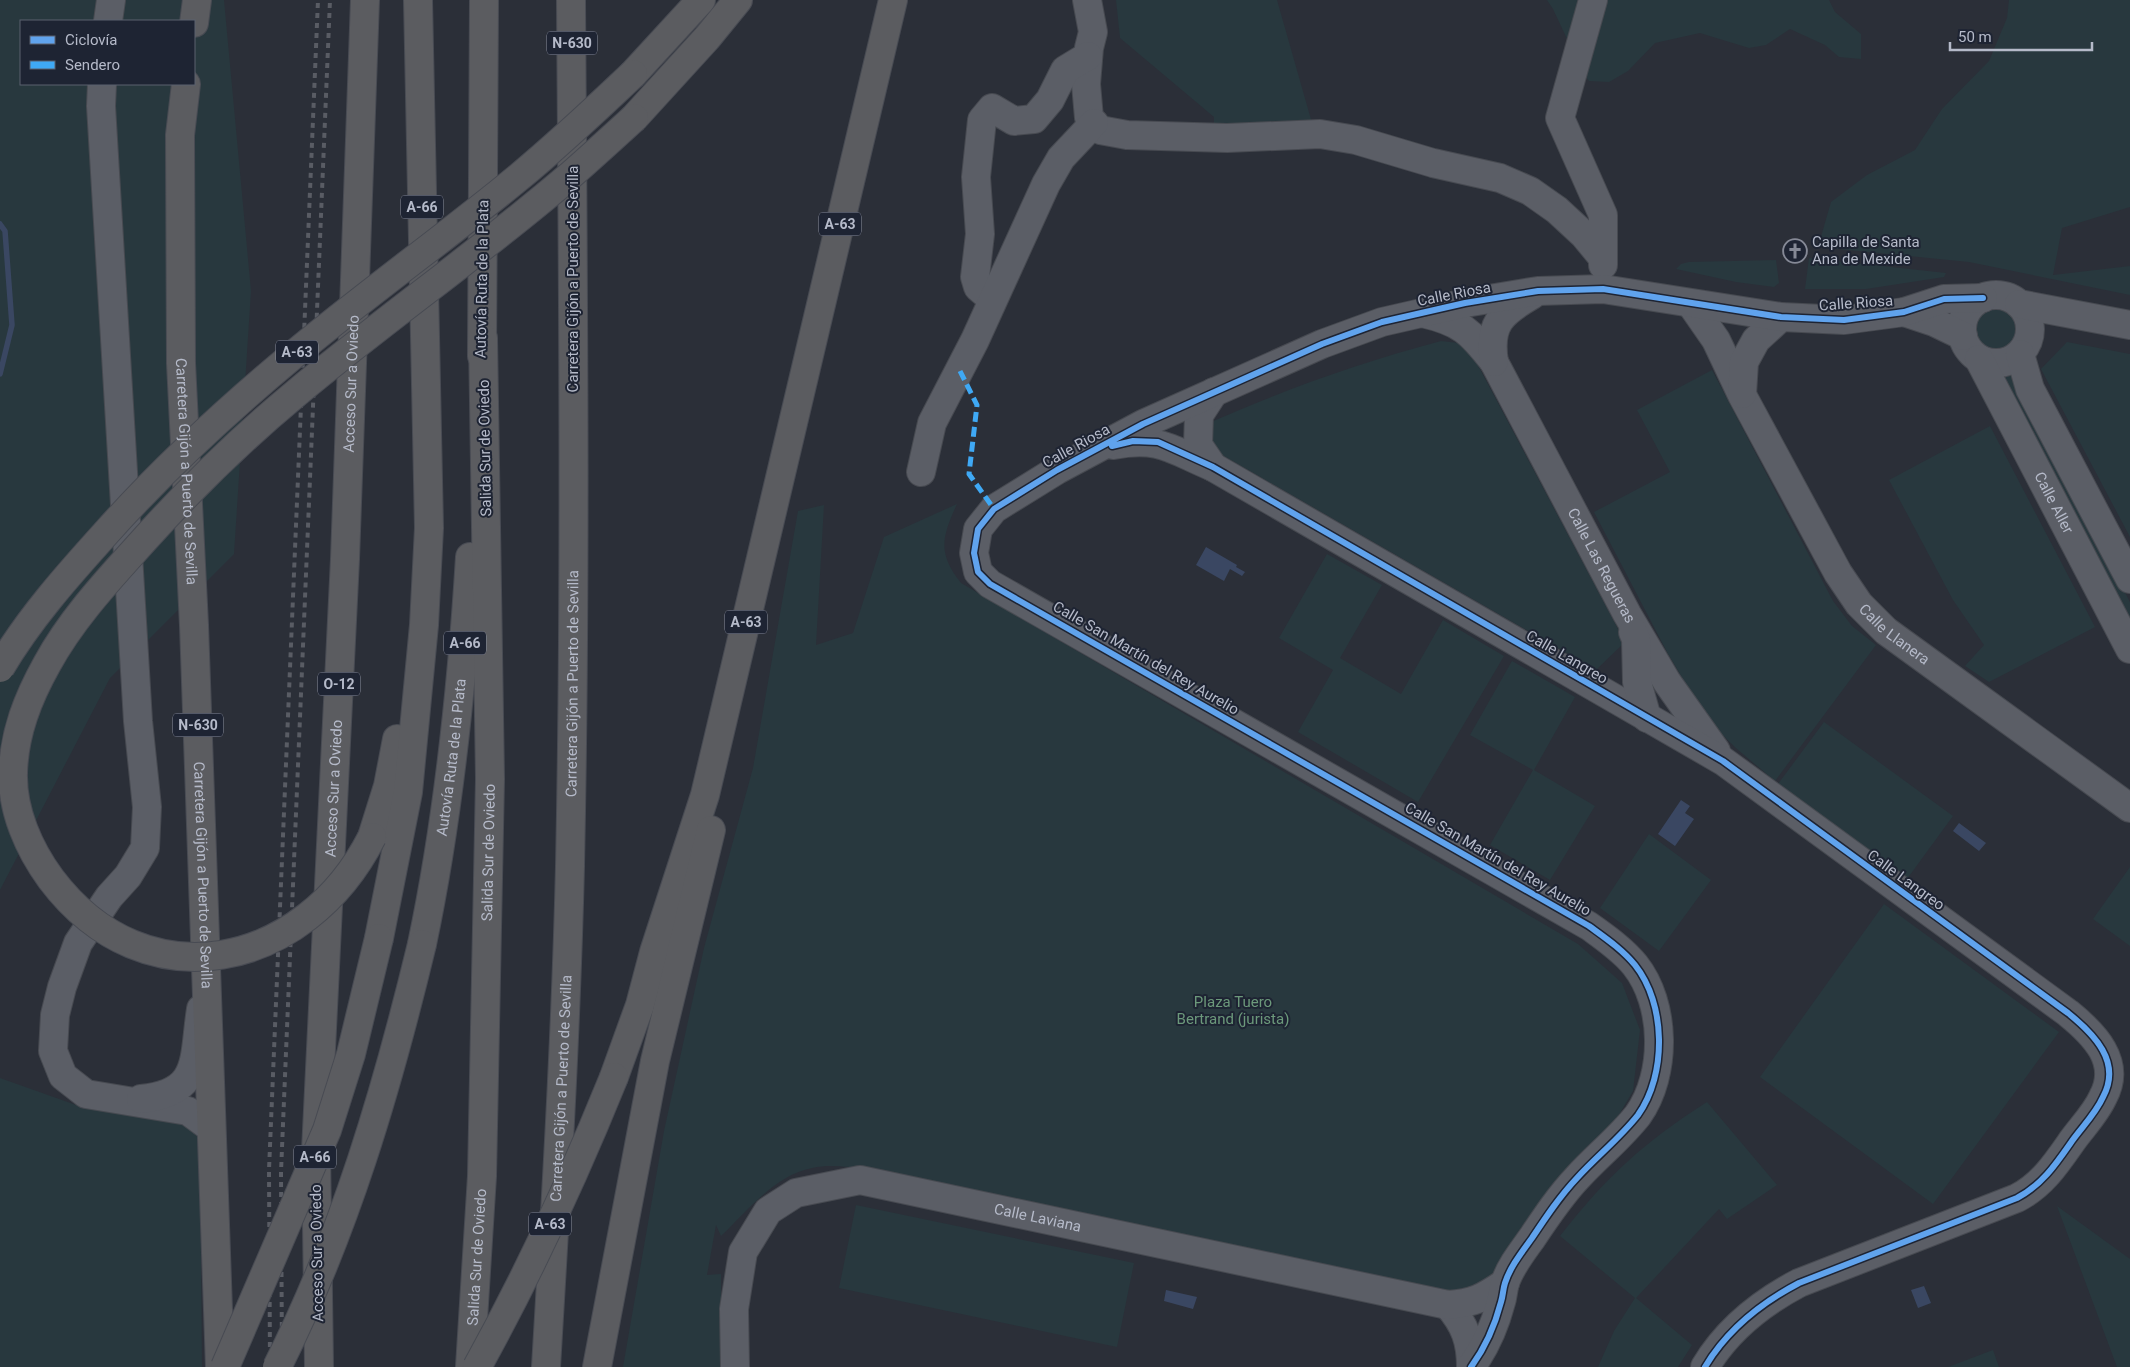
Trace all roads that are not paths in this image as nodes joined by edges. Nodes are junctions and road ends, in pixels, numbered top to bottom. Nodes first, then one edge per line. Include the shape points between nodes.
1 (111, 0) edge
2 (197, 0) edge
3 (365, 0) edge
4 (418, 0) edge
5 (484, 0) edge
6 (571, 0) edge
7 (581, 0) edge
8 (701, 0) edge
9 (738, 0) edge
10 (893, 0) edge
11 (1086, 0) edge
12 (1593, 0) edge
13 (108, 20) edge
14 (194, 20) edge
15 (1088, 56) junction
16 (102, 85) edge
17 (186, 85) edge
18 (572, 86) junction
19 (1094, 123) junction
20 (1603, 258) junction
21 (1603, 289) junction
22 (1538, 292) junction
23 (994, 294) junction
24 (1983, 298) junction
25 (1691, 304) junction
26 (2019, 304) junction
27 (1420, 312) junction
28 (1904, 312) junction
29 (2070, 313) junction
30 (1781, 317) junction
31 (2130, 325) edge
32 (1963, 336) junction
33 (483, 338) junction
34 (2025, 343) junction
35 (1979, 359) junction
36 (1494, 362) junction
37 (1214, 392) junction
38 (1742, 396) junction
39 (425, 413) junction
40 (786, 448) junction
41 (1097, 449) junction
42 (1213, 467) junction
43 (921, 472) dead end
44 (978, 529) joint
45 (2130, 579) edge
46 (1627, 614) junction
47 (2130, 648) edge
48 (1636, 659) junction
49 (0, 668) edge
50 (1596, 687) junction
51 (1647, 718) junction
52 (1723, 761) junction
53 (2128, 806) edge
54 (206, 976) junction
55 (119, 1101) junction
56 (211, 1128) junction
57 (1505, 1283) junction
58 (1448, 1305) junction
59 (735, 1355) edge
60 (220, 1367) edge
61 (224, 1367) edge
62 (277, 1367) edge
63 (319, 1367) edge
64 (470, 1367) edge
65 (477, 1367) edge
66 (546, 1367) edge
67 (597, 1367) edge
68 (757, 1367) edge
69 (1471, 1367) edge
70 (1705, 1367) edge

1 - 13 street
2 - 14 highway
3 - 63 highway, Acceso Sur a Oviedo / O-12 via 345,559 316,1150
4 - 39 highway, A-66
5 - 33 highway, Autovía Ruta de la Plata / A-66
6 - 18 highway, Carretera Gijón a Puerto de Sevilla / N-630
7 - 18 highway
8 - 49 highway, A-63, bridge via 633,74 580,125 520,177 292,356 213,425 136,499 81,561 10,650
9 - 39 highway, bridge via 634,118 565,180 292,396 226,455 163,519 64,636 34,689 21,720 12,776 21,822 34,853 54,883 88,917 122,940 146,950 192,957 237,952 279,937 316,912 335,894 361,858 372,837 388,786 397,737
10 - 40 highway, A-63
11 - 15 street via 1093,32
12 - 20 street via 1560,118 1603,215
15 - 19 street via 1089,118
15 - 23 street via 1065,70 1050,100 1034,119 1014,121 992,108 982,120 976,178 980,234 975,277 978,287
16 - 55 street via 136,691 147,806 145,848 78,943 55,1015 52,1051 63,1076 86,1094
17 - 54 highway, Carretera Gijón a Puerto de Sevilla / N-630 via 180,135 181,363
18 - 66 highway, Carretera Gijón a Puerto de Sevilla / N-630 via 574,539 570,868
19 - 20 street via 1100,130 1127,135 1227,138 1320,134 1356,140 1432,163 1500,178 1530,191 1557,210
19 - 23 street via 1061,158
20 - 21 street
21 - 22 street, Calle Riosa
21 - 25 street, Calle Riosa
22 - 27 street, Calle Riosa
22 - 36 street, Calle Las Regueras via 1514,306 1494,328 1491,342
23 - 43 street via 971,348 932,423
24 - 26 street via 1997,295
24 - 28 street, Calle Riosa via 1944,299
24 - 32 street via 1972,305 1966,315
25 - 30 street, Calle Riosa
25 - 38 street, Calle Llanera via 1716,340
26 - 29 street
26 - 34 street via 2028,317
27 - 36 street, Calle Las Regueras via 1464,327
27 - 37 street, Calle Riosa via 1322,344
28 - 30 street, Calle Riosa via 1844,320
28 - 32 street, Calle Riosa
29 - 31 street
29 - 34 street
30 - 38 street via 1756,340 1744,362
32 - 35 street via 1967,347
33 - 62 highway, Autovía Ruta de la Plata / A-66, bridge via 465,644 438,872 400,1034 367,1148 302,1319
33 - 64 highway, Salida Sur de Oviedo via 490,779 482,1176
34 - 35 street via 2002,363
34 - 45 street via 2030,389
35 - 47 street, Calle Aller
36 - 46 street, Calle Las Regueras
37 - 41 street, Calle Riosa
37 - 42 street via 1200,416 1198,445
38 - 53 street, Calle Llanera via 1838,573 1860,604 1886,631
39 - 61 highway, A-66, bridge via 429,528 424,625 408,792 379,938 351,1054 327,1130
40 - 65 highway, A-63, bridge via 705,795 640,1005 582,1156 519,1291
40 - 67 highway via 744,698 655,1061
41 - 42 street, Calle Langreo via 1133,441 1158,442
41 - 44 street, Calle Riosa via 994,509
42 - 50 street, Calle Langreo
44 - 57 street, Calle San Martín del Rey Aurelio via 974,553 978,572 990,584 1589,926 1634,965 1648,988 1658,1028 1658,1054 1649,1096 1621,1134 1577,1177 1553,1207
46 - 48 street via 1636,639
46 - 52 street, Calle Las Regueras via 1667,682
48 - 50 street via 1622,674
48 - 51 street via 1637,682
50 - 51 street, Calle Langreo
51 - 52 street, Calle Langreo
52 - 70 street, Calle Langreo via 2084,1026 2101,1046 2109,1075 2103,1097 2036,1187 2017,1198 1783,1291 1746,1318
54 - 55 street via 191,1075 180,1089 158,1097
54 - 56 highway, Carretera Gijón a Puerto de Sevilla / N-630
55 - 56 street via 188,1112
56 - 60 highway, Carretera Gijón a Puerto de Sevilla / N-630
57 - 58 street, Calle Laviana via 1483,1299
57 - 69 street, Calle San Martín del Rey Aurelio via 1485,1344
58 - 59 street, Calle Laviana via 860,1180 796,1193 768,1211 742,1252 734,1309
58 - 69 street via 1468,1334
59 - 68 street

